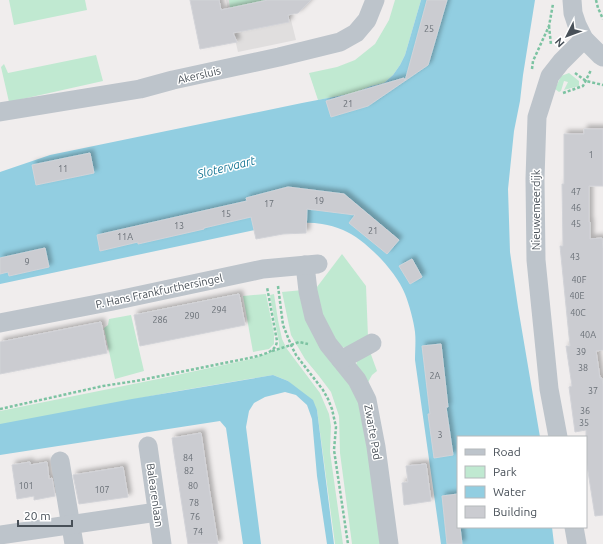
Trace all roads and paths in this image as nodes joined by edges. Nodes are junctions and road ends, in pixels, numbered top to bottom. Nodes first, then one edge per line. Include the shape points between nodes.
1 (375, 0) edge
2 (554, 0) edge
3 (572, 0) edge
4 (596, 0) edge
5 (603, 19) edge
6 (549, 26) dead end
7 (584, 39) junction
8 (603, 57) edge
9 (0, 112) edge
10 (312, 264) joint
11 (269, 268) junction
12 (0, 323) edge
13 (372, 343) dead end
14 (328, 344) junction
15 (291, 346) junction
16 (272, 351) junction
17 (341, 360) junction
18 (0, 409) edge
19 (558, 436) edge
20 (148, 446) dead end
21 (60, 461) dead end
22 (157, 512) junction
23 (71, 524) junction
24 (574, 528) edge
25 (0, 535) edge
26 (74, 544) edge
27 (162, 544) edge
28 (348, 544) edge
29 (389, 544) edge
30 (576, 544) edge

1 - 9 street, Akersluis via 367,20 356,33 340,42 140,89
2 - 6 path
3 - 7 street via 573,13
4 - 5 path
7 - 8 street
7 - 19 street, Nieuwemeerdijk via 550,76 537,117 536,260 549,389
10 - 11 street, P. Hans Frankfurthersingel
10 - 14 street, Zwarte Pad via 308,291 314,317
11 - 12 street, P. Hans Frankfurthersingel
11 - 15 path
11 - 16 path via 277,341 277,346
13 - 17 street
14 - 15 path via 320,346 299,342
14 - 17 street, Zwarte Pad
15 - 16 path
15 - 28 path via 318,382 332,409 336,428 334,450
16 - 18 path via 254,357
17 - 29 street, Zwarte Pad via 357,380 367,400
20 - 22 street, Balearenlaan
21 - 23 street
22 - 23 street
22 - 27 street, Balearenlaan
23 - 25 street
23 - 26 street
24 - 30 street

